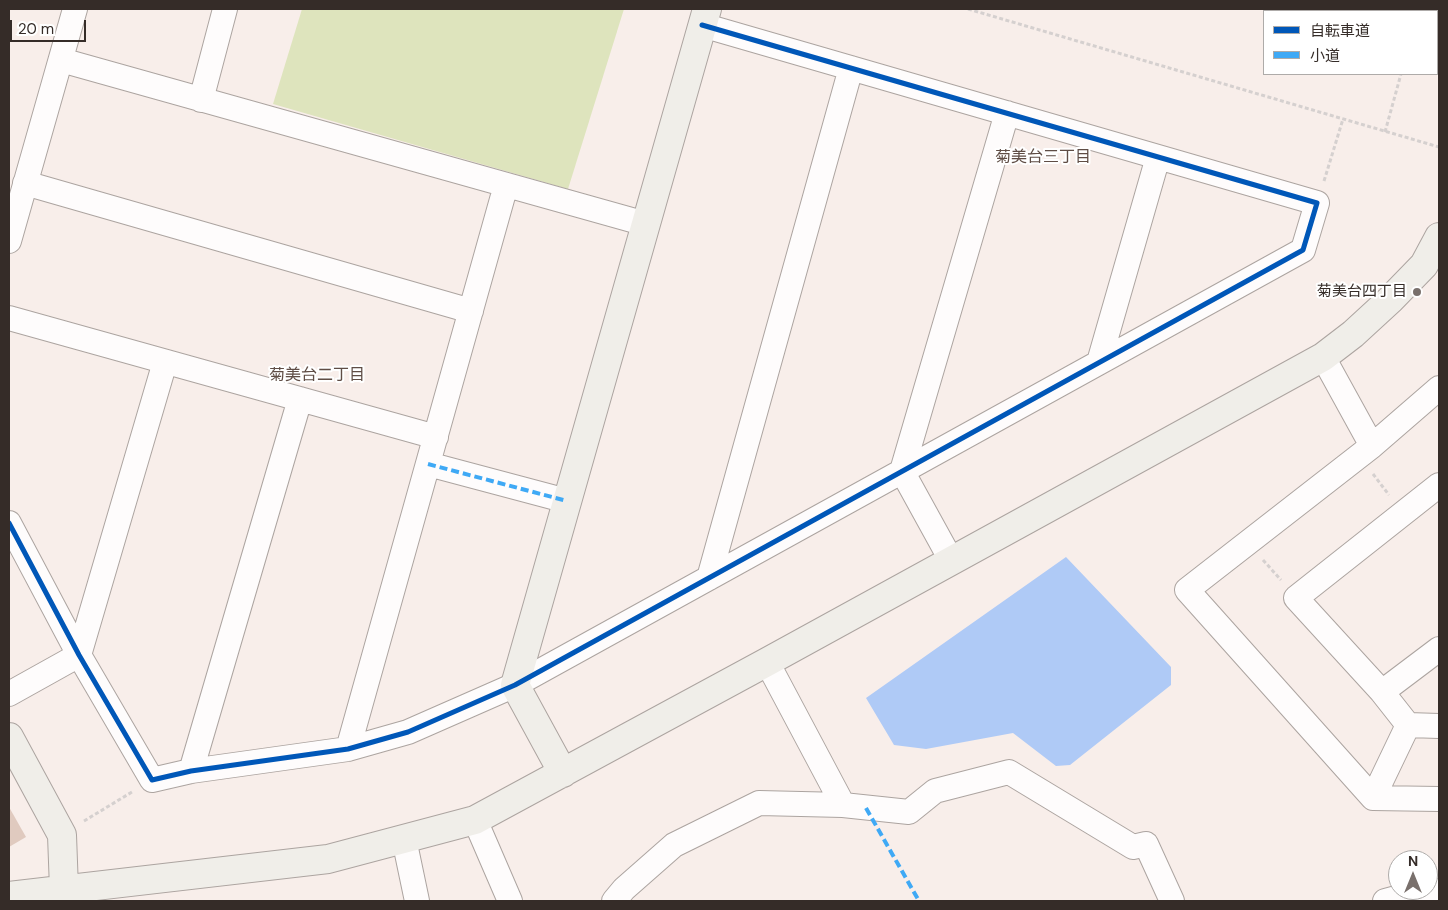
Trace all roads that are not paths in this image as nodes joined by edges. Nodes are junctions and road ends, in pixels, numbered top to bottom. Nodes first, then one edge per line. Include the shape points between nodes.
1 (75, 9) edge
2 (225, 9) edge
3 (705, 17) edge
4 (61, 60) junction
5 (851, 68) junction
6 (201, 100) junction
7 (1007, 113) junction
8 (1158, 157) junction
9 (25, 184) junction
10 (506, 185) junction
11 (646, 224) junction
12 (1439, 237) edge
13 (9, 241) edge
14 (471, 311) junction
15 (9, 318) edge
16 (1323, 357) junction
17 (165, 362) junction
18 (1099, 362) junction
19 (1439, 388) edge
20 (300, 399) junction
21 (436, 437) junction
22 (1366, 451) junction
23 (428, 464) junction
24 (902, 471) junction
25 (1439, 485) edge
26 (567, 501) junction
27 (9, 523) edge
28 (952, 560) junction
29 (709, 578) junction
30 (1439, 649) edge
31 (79, 655) junction
32 (767, 662) junction
33 (515, 685) junction
34 (1382, 692) junction
35 (9, 694) edge
36 (1408, 725) junction
37 (1439, 726) edge
38 (9, 737) edge
39 (348, 750) junction
40 (191, 771) junction
41 (563, 773) junction
42 (1373, 798) junction
43 (1439, 799) edge
44 (843, 805) junction
45 (475, 820) junction
46 (404, 839) junction
47 (64, 889) junction
48 (1439, 891) edge
49 (9, 896) edge
50 (417, 901) edge
51 (510, 901) edge
52 (614, 901) edge
53 (1172, 901) edge
54 (1385, 901) edge

1 - 4 street
2 - 6 street
3 - 5 street
3 - 11 street
4 - 6 street
4 - 9 street
5 - 7 street
5 - 29 street
6 - 10 street
7 - 8 street
7 - 24 street
8 - 18 street
8 - 18 street via 1317,203 1303,250
9 - 13 street
9 - 14 street
10 - 11 street
10 - 14 street
11 - 26 street
12 - 16 street via 1424,265 1353,334
14 - 21 street
15 - 17 street
16 - 22 street
16 - 28 street
17 - 20 street
17 - 31 street
18 - 24 street
19 - 22 street
20 - 21 street
20 - 40 street
21 - 23 street
22 - 42 street via 1187,590
23 - 26 street
23 - 39 street
24 - 28 street
24 - 29 street
25 - 34 street via 1296,598
26 - 33 street
27 - 31 street
28 - 32 street
29 - 33 street
30 - 34 street
31 - 35 street
31 - 40 street via 152,780
32 - 41 street
32 - 44 street
33 - 39 street via 408,732
33 - 41 street
34 - 36 street
36 - 37 street
36 - 42 street
38 - 47 street via 62,835
39 - 40 street
41 - 45 street
42 - 43 street
44 - 52 street via 759,803 674,845
44 - 53 street via 909,812 935,791 1009,772 1133,847 1146,844
45 - 46 street
45 - 51 street
46 - 47 street via 328,859
46 - 50 street
47 - 49 street
48 - 54 street

